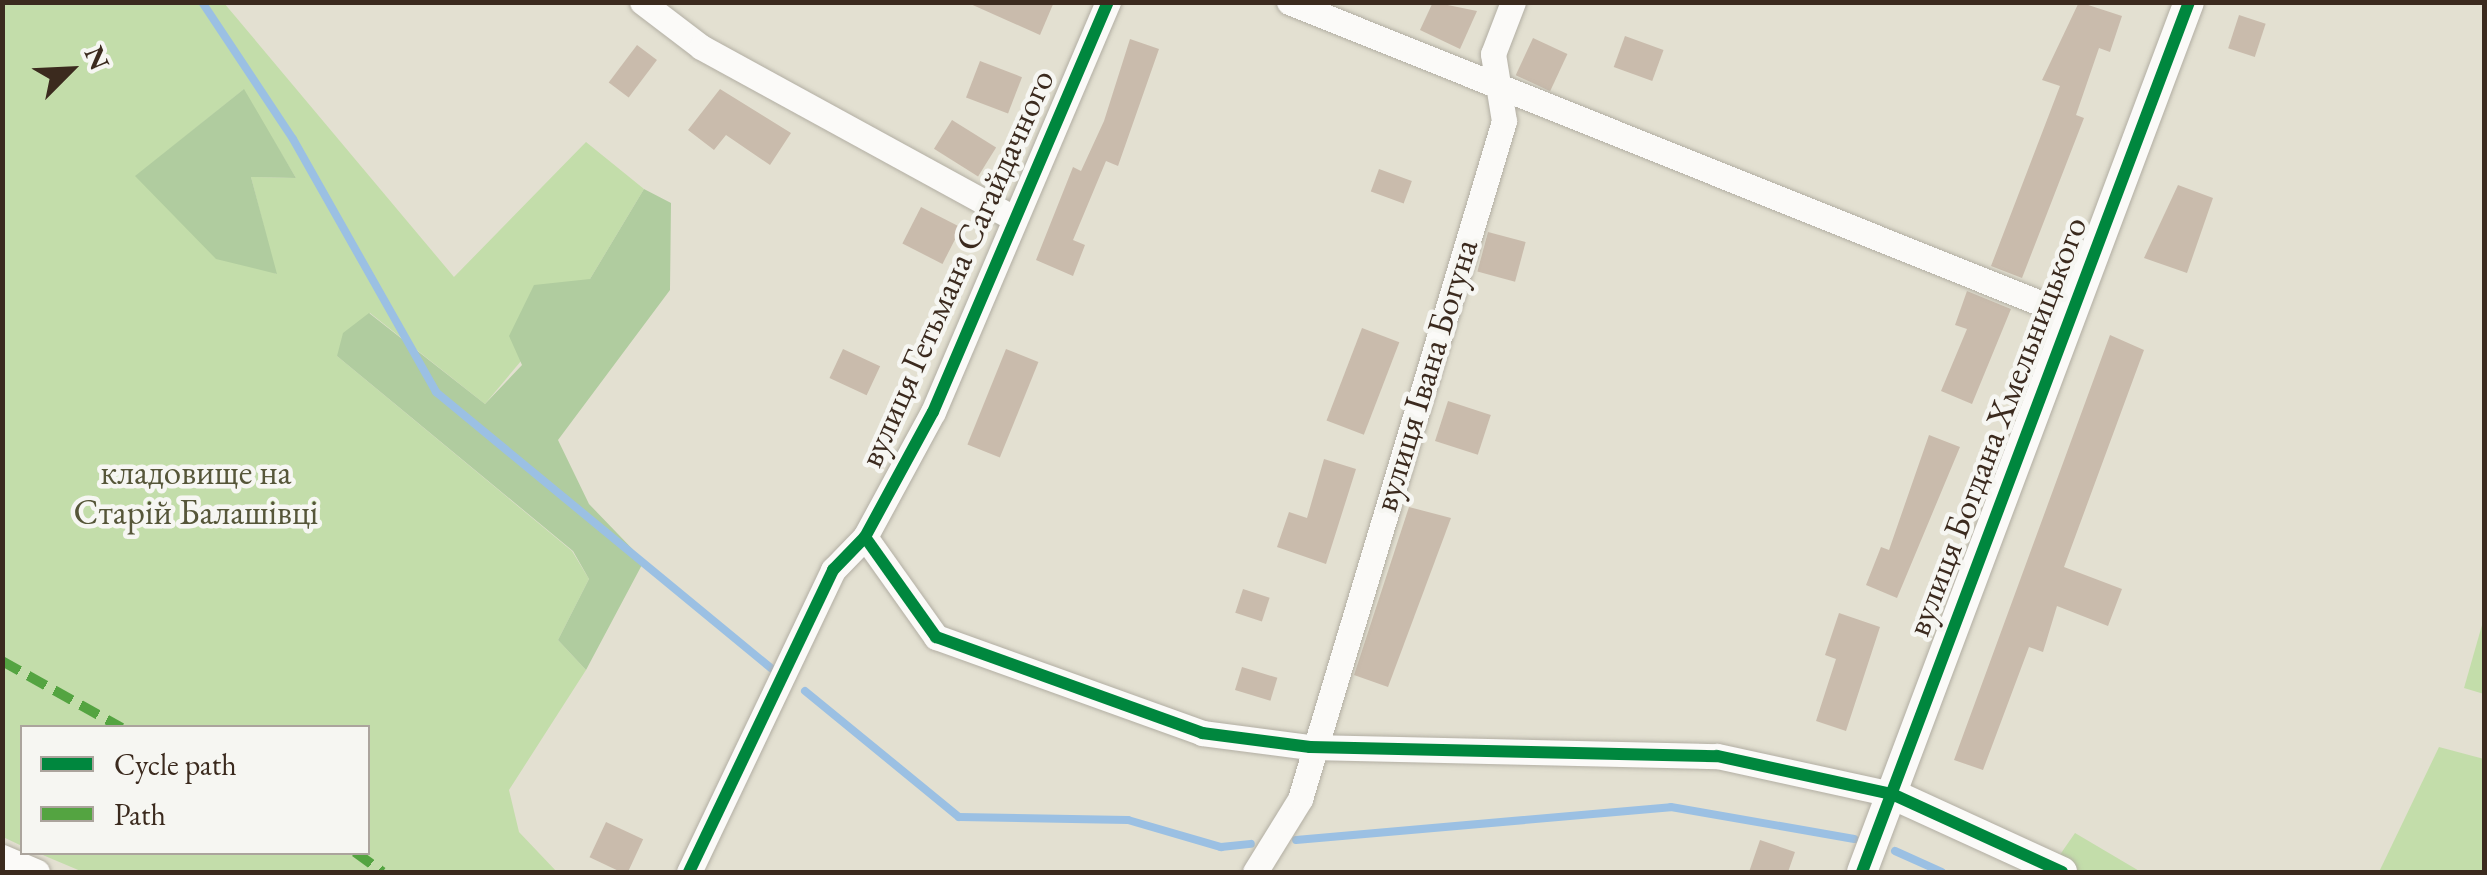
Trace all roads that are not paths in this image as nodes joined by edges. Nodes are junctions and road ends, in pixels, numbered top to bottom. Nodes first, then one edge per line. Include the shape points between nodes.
1 (642, 2) edge
2 (1108, 2) edge
3 (1289, 2) edge
4 (1513, 2) edge
5 (2189, 2) edge
6 (1504, 88) junction
7 (1010, 216) junction
8 (2070, 314) junction
9 (864, 537) junction
10 (1310, 747) junction
11 (1892, 794) junction
12 (2, 857) edge
13 (37, 872) edge
14 (689, 872) edge
15 (1255, 872) edge
16 (1862, 872) edge
17 (2062, 872) edge

1 - 7 street via 701,48
2 - 7 street, вулиця Гетьмана Сагайдачного
3 - 6 street
4 - 6 street, вулиця Івана Богуна via 1492,54
5 - 8 street, вулиця Богдана Хмельницького
6 - 8 street
6 - 10 street, вулиця Івана Богуна via 1504,120
7 - 9 street, вулиця Гетьмана Сагайдачного via 933,412
8 - 11 street, вулиця Богдана Хмельницького
9 - 10 street via 936,637 1202,733
9 - 14 street, вулиця Гетьмана Сагайдачного via 825,587
10 - 11 street via 1717,756
10 - 15 street, вулиця Івана Богуна via 1300,799
11 - 16 street, вулиця Богдана Хмельницького
11 - 17 street
12 - 13 street

